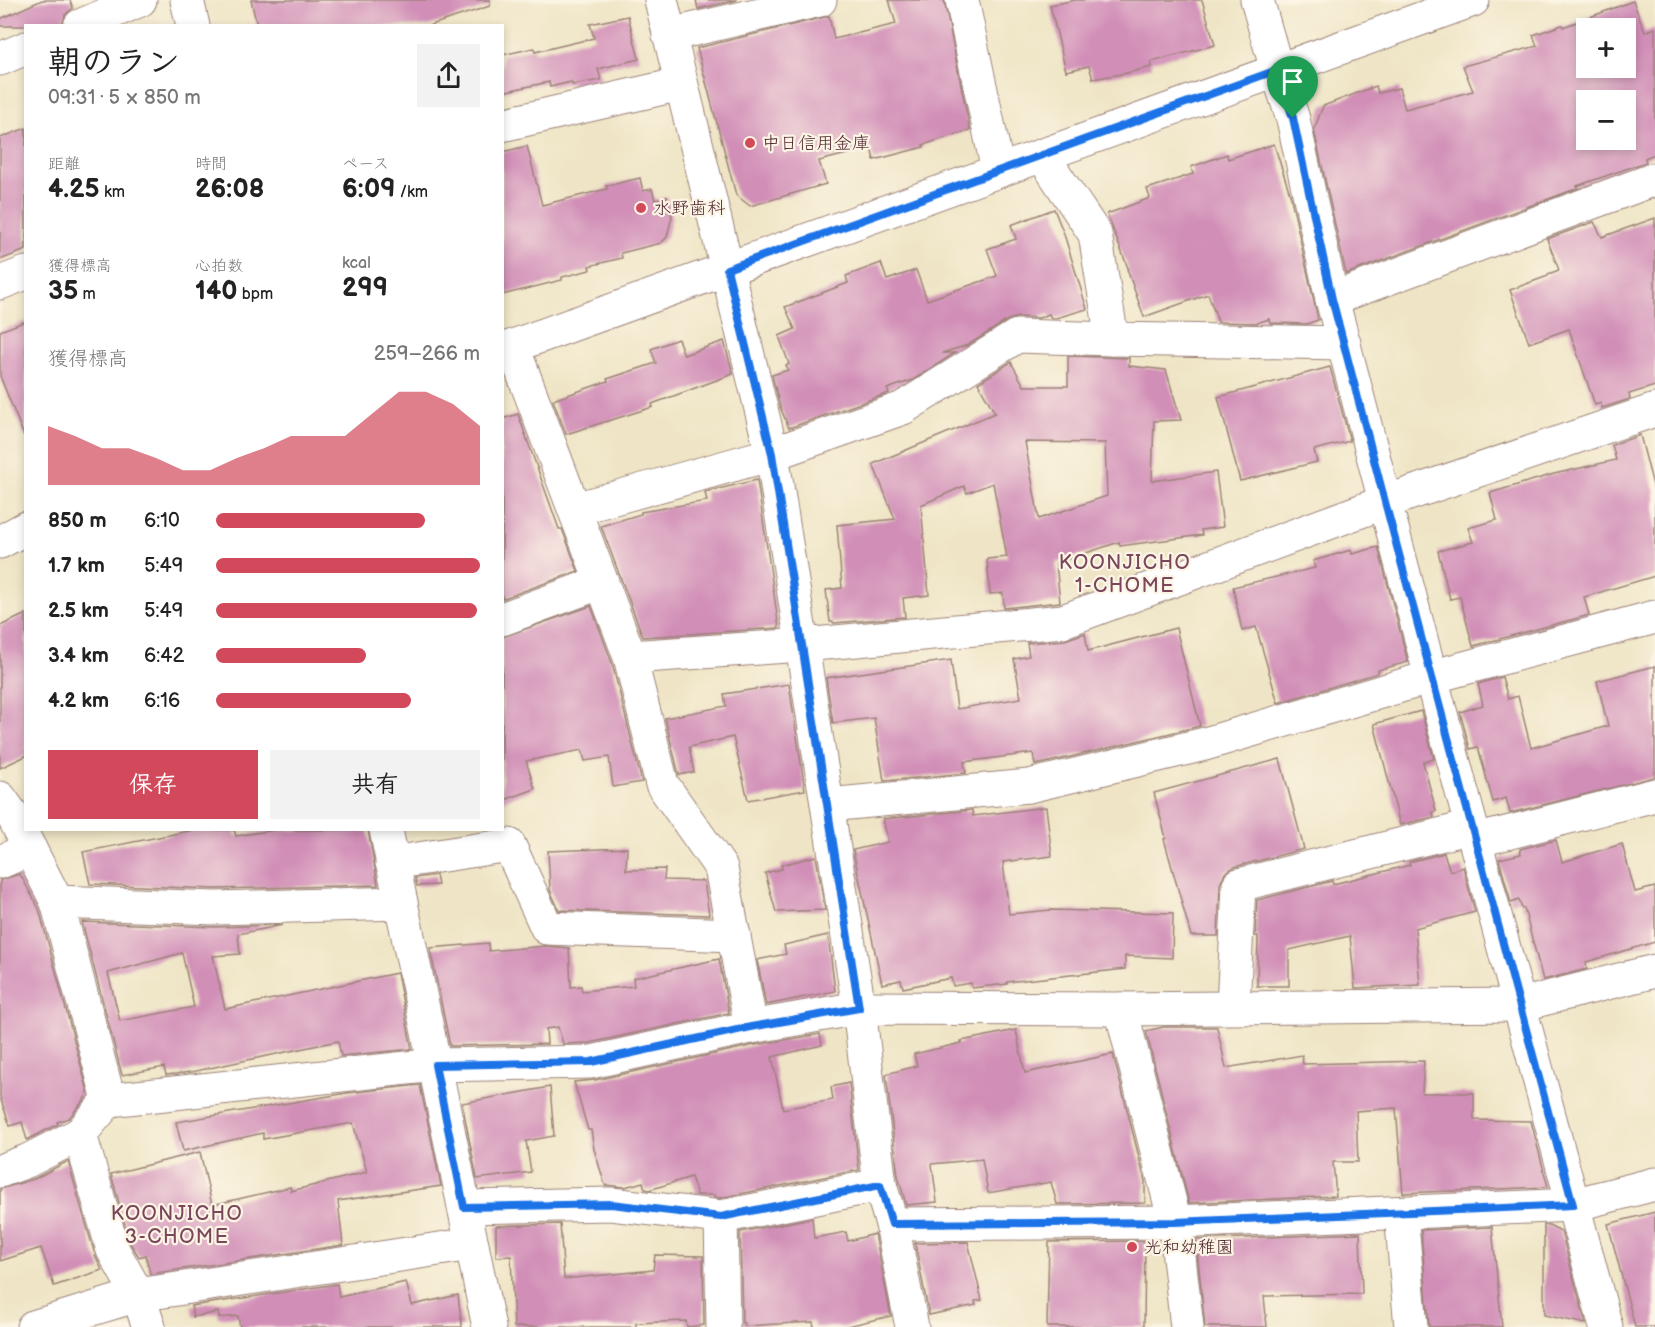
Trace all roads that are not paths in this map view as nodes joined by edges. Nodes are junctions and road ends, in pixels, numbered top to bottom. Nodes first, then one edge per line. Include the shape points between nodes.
1 (140, 0) edge
2 (187, 0) edge
3 (661, 0) edge
4 (820, 0) edge
5 (962, 0) edge
6 (1257, 0) edge
7 (1473, 0) edge
8 (85, 24) edge
9 (193, 24) edge
10 (669, 35) junction
11 (24, 49) edge
12 (0, 59) edge
13 (1277, 70) junction
14 (681, 84) junction
15 (504, 125) edge
16 (1042, 155) junction
17 (998, 171) junction
18 (1655, 179) edge
19 (727, 269) junction
20 (24, 274) edge
21 (0, 283) edge
22 (1332, 299) junction
23 (1112, 339) junction
24 (1344, 343) junction
25 (508, 349) edge
26 (1655, 410) edge
27 (772, 454) junction
28 (1385, 502) junction
29 (575, 509) junction
30 (24, 529) edge
31 (0, 542) edge
32 (602, 582) junction
33 (1655, 617) edge
34 (504, 618) edge
35 (803, 645) junction
36 (630, 657) junction
37 (1431, 677) junction
38 (1655, 795) edge
39 (828, 805) junction
40 (13, 807) edge
41 (386, 831) edge
42 (1473, 834) junction
43 (30, 849) junction
44 (0, 861) edge
45 (392, 863) junction
46 (57, 902) junction
47 (401, 903) junction
48 (734, 935) junction
49 (1655, 971) edge
50 (1519, 1005) junction
51 (1233, 1007) junction
52 (859, 1008) junction
53 (1120, 1009) junction
54 (751, 1027) junction
55 (435, 1065) junction
56 (109, 1100) junction
57 (80, 1134) junction
58 (0, 1171) edge
59 (1655, 1184) edge
60 (880, 1185) junction
61 (1573, 1205) junction
62 (464, 1207) junction
63 (1401, 1213) junction
64 (721, 1217) junction
65 (1175, 1222) junction
66 (892, 1224) junction
67 (472, 1244) junction
68 (138, 1295) junction
69 (33, 1327) edge
70 (149, 1327) edge
71 (489, 1327) edge
72 (723, 1327) edge
73 (912, 1327) edge
74 (1187, 1327) edge
75 (1411, 1327) edge
76 (1606, 1327) edge

1 - 8 street
2 - 9 street
3 - 10 street
4 - 10 street
5 - 17 street
6 - 13 street
7 - 13 street
10 - 14 street
11 - 12 street
13 - 16 street
13 - 22 street via 1293,118
14 - 15 street
14 - 19 street
16 - 17 street
16 - 23 street via 1095,234
17 - 19 street
18 - 22 street
19 - 25 street
19 - 27 street
20 - 21 street
22 - 24 street
23 - 24 street
23 - 27 street via 1017,336 903,408
24 - 28 street
25 - 29 street
26 - 28 street
27 - 29 street
27 - 35 street
28 - 35 street via 1063,621
28 - 37 street
29 - 32 street
30 - 31 street
32 - 34 street
32 - 36 street
33 - 37 street
35 - 36 street
35 - 39 street
36 - 48 street via 662,784 721,868
37 - 39 street via 1205,744 1029,786
37 - 42 street
38 - 42 street
39 - 52 street
40 - 43 street
41 - 45 street
42 - 50 street
42 - 51 street via 1239,885
43 - 44 street
43 - 46 street
45 - 47 street
45 - 48 street via 508,845 547,928
46 - 47 street via 215,908
46 - 56 street
47 - 55 street
48 - 54 street
49 - 50 street
50 - 51 street
50 - 61 street
51 - 53 street
52 - 53 street
52 - 54 street
52 - 60 street
53 - 65 street
54 - 55 street via 591,1062
55 - 56 street
55 - 62 street
56 - 57 street
57 - 58 street
57 - 68 street via 113,1250
59 - 61 street
60 - 64 street
60 - 66 street
61 - 63 street
61 - 76 street
62 - 64 street via 611,1204
62 - 67 street
63 - 65 street
63 - 75 street
64 - 72 street
65 - 66 street
65 - 74 street
66 - 73 street
67 - 68 street
67 - 71 street
68 - 69 street
68 - 70 street

